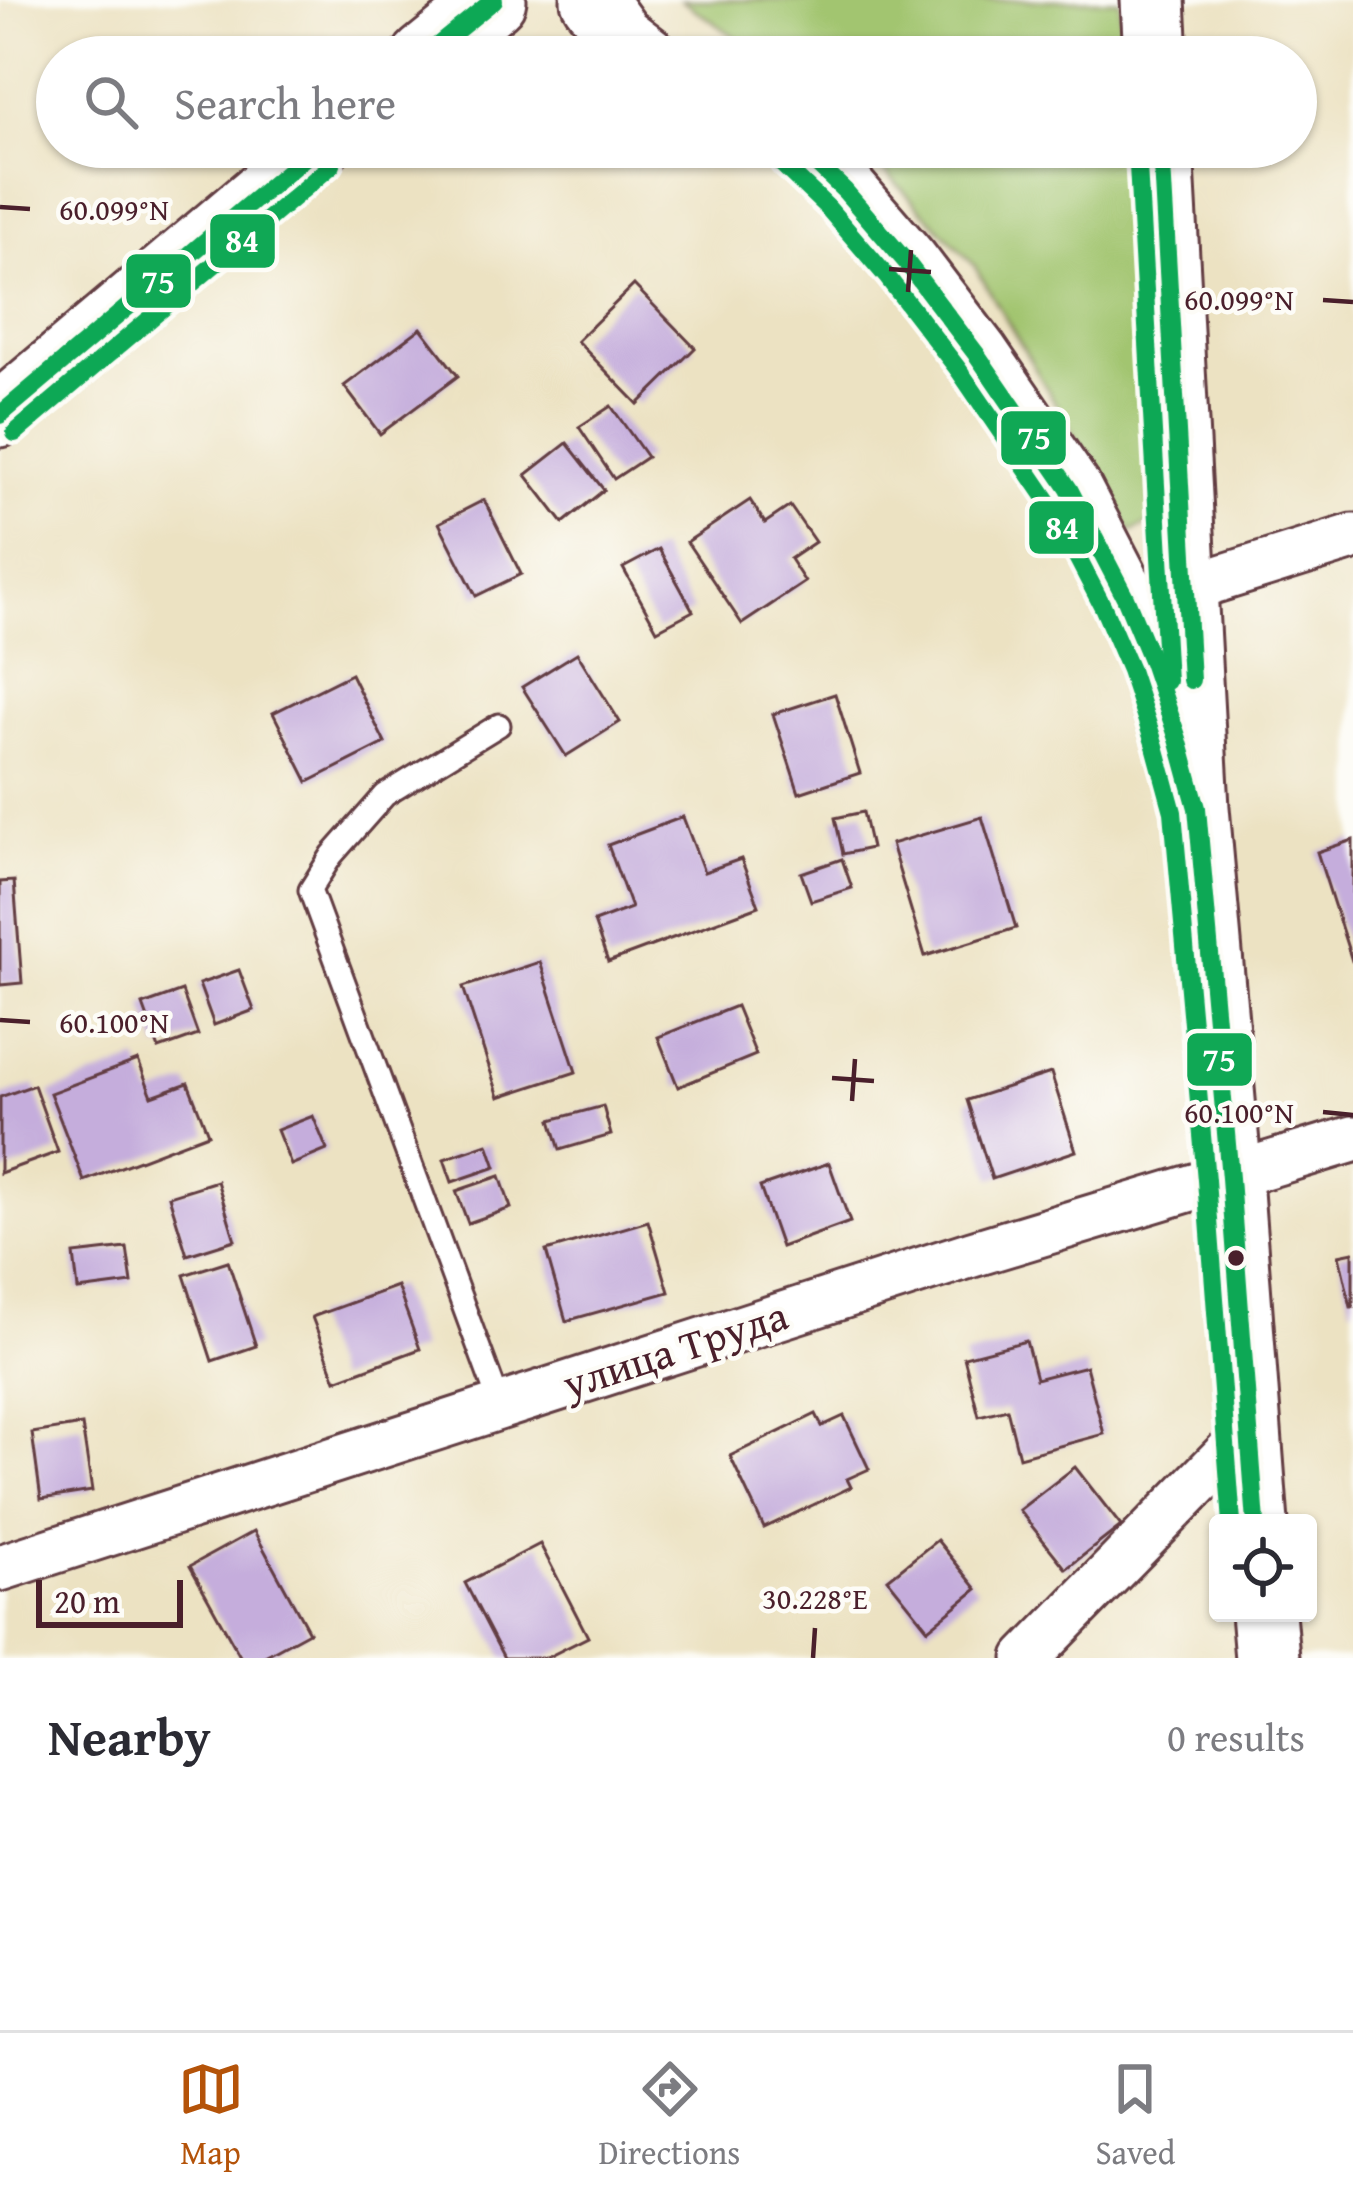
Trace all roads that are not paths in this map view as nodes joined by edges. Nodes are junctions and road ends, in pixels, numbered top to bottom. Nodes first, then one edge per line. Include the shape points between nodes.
1 (494, 0) edge
2 (593, 0) edge
3 (1153, 0) edge
4 (450, 36) edge
5 (619, 36) edge
6 (1155, 36) edge
7 (292, 168) edge
8 (820, 168) edge
9 (1162, 168) edge
10 (0, 415) edge
11 (1353, 537) edge
12 (1186, 589) junction
13 (499, 725) dead end
14 (1197, 808) junction
15 (1353, 1139) edge
16 (1230, 1178) junction
17 (500, 1405) junction
18 (1249, 1431) junction
19 (1255, 1514) edge
20 (0, 1568) edge
21 (1264, 1622) edge
22 (1027, 1658) edge
23 (1267, 1658) edge

1 - 4 street
2 - 5 street
3 - 6 street
7 - 10 street
8 - 14 street via 907,263 1069,489 1152,662
9 - 12 street
11 - 12 street
12 - 14 street
13 - 17 lane via 386,795 310,890
14 - 16 street
15 - 16 street, улица Труда
16 - 17 street, улица Труда
16 - 18 street
17 - 20 street, улица Труда
18 - 19 street
18 - 22 street
21 - 23 street

